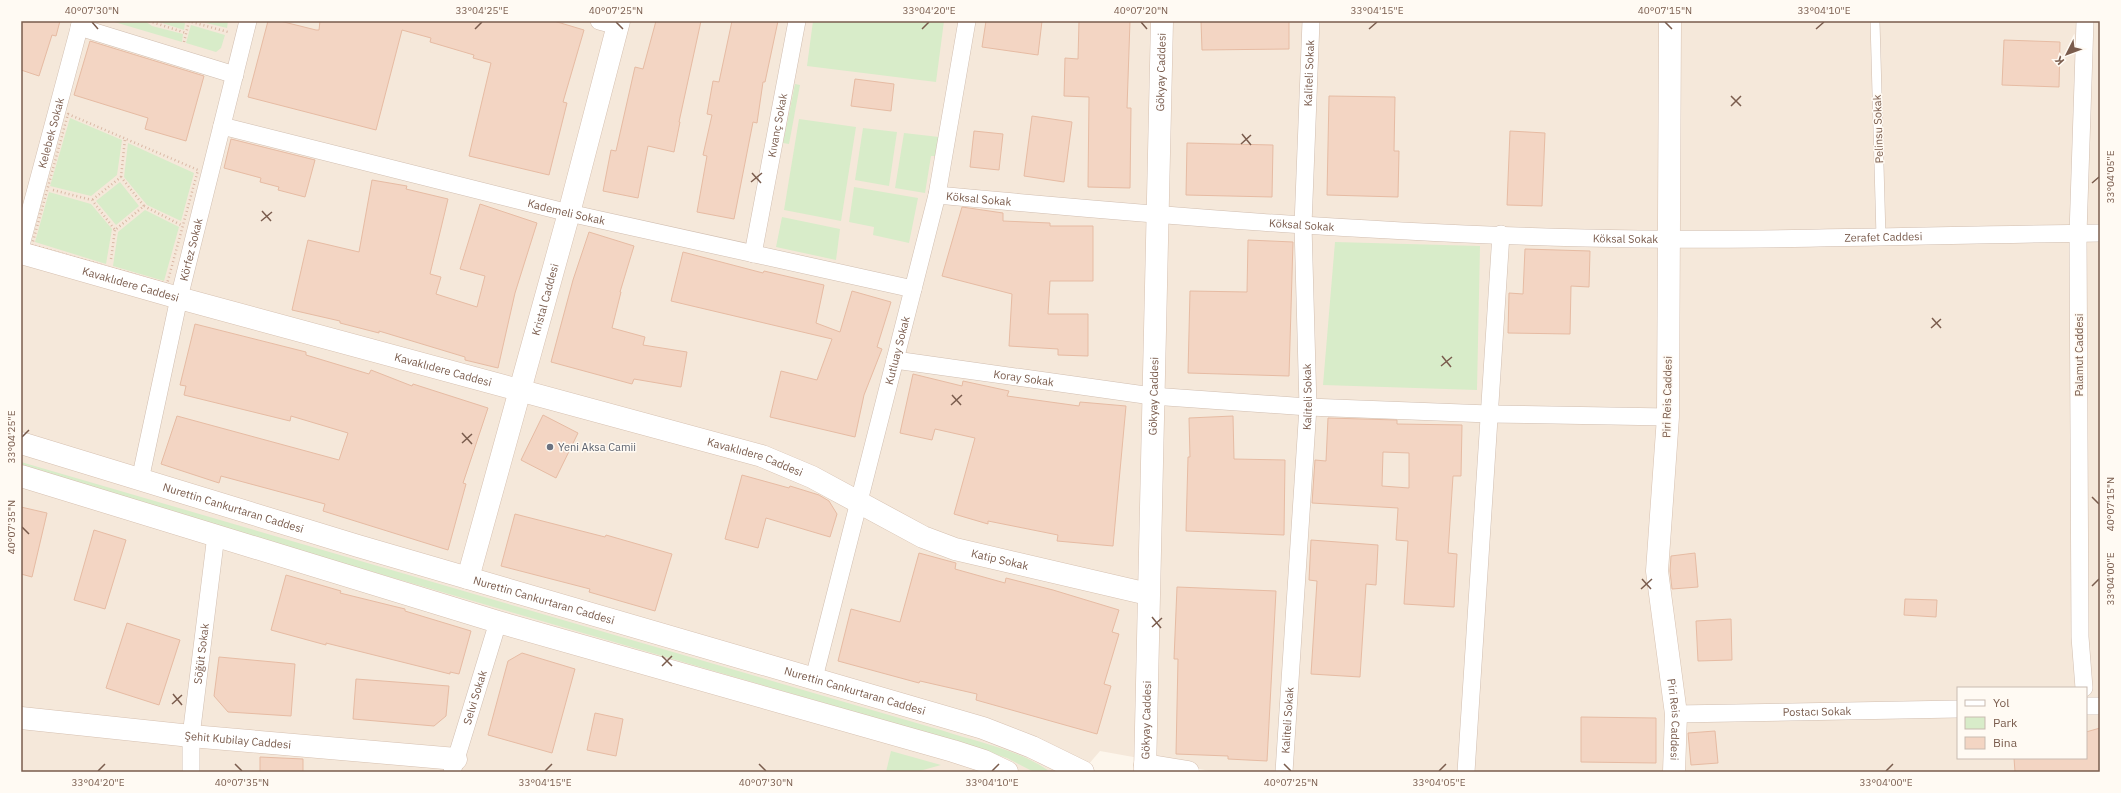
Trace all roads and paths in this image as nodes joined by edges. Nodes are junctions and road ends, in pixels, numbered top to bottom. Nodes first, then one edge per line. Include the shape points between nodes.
1 (149, 21) edge
2 (189, 21) edge
3 (248, 21) edge
4 (797, 21) edge
5 (968, 21) edge
6 (1162, 21) edge
7 (1311, 21) edge
8 (1670, 21) edge
9 (1875, 21) edge
10 (2085, 21) edge
11 (612, 23) edge
12 (80, 24) edge
13 (229, 32) dead end
14 (186, 33) junction
15 (183, 46) dead end
16 (235, 75) junction
17 (222, 126) junction
18 (125, 139) junction
19 (121, 177) junction
20 (47, 189) junction
21 (936, 194) junction
22 (92, 200) junction
23 (144, 206) junction
24 (570, 213) junction
25 (1156, 215) junction
26 (1303, 225) junction
27 (189, 229) junction
28 (115, 230) junction
29 (2100, 233) edge
30 (1501, 234) junction
31 (2078, 234) junction
32 (1881, 237) junction
33 (1668, 239) junction
34 (21, 245) edge
35 (21, 253) edge
36 (753, 254) junction
37 (109, 267) junction
38 (913, 289) junction
39 (179, 298) junction
40 (895, 360) junction
41 (520, 390) junction
42 (1152, 396) junction
43 (1308, 407) junction
44 (1489, 414) junction
45 (1668, 417) junction
46 (21, 444) edge
47 (21, 476) edge
48 (140, 480) junction
49 (859, 503) junction
50 (216, 535) junction
51 (468, 578) junction
52 (1148, 594) junction
53 (498, 622) junction
54 (814, 678) junction
55 (2084, 687) edge
56 (2087, 706) edge
57 (2100, 706) edge
58 (1957, 709) edge
59 (1676, 714) junction
60 (21, 718) edge
61 (191, 736) junction
62 (454, 765) edge
63 (1069, 767) edge
64 (1145, 768) edge
65 (191, 772) edge
66 (1007, 772) edge
67 (1083, 772) edge
68 (1188, 772) edge
69 (1284, 772) edge
70 (1466, 772) edge
71 (1674, 772) edge

1 - 14 path
2 - 13 path
2 - 14 path
3 - 16 street, Körfez Sokak
4 - 36 street, Kıvanç Sokak
5 - 21 street, Kutluay Sokak
6 - 25 street, Gökyay Caddesi
7 - 26 street, Kaliteli Sokak
8 - 33 street, Piri Reis Caddesi
9 - 32 lane, Pelinsu Sokak
10 - 31 street, Palamut Caddesi
11 - 24 street, Kristal Caddesi
12 - 16 street
12 - 34 street, Kelebek Sokak
14 - 15 path
16 - 17 street, Körfez Sokak
17 - 24 street, Kademeli Sokak
17 - 27 street, Körfez Sokak
18 - 19 path
18 - 20 path via 68,114
18 - 27 path via 198,170
19 - 22 path
19 - 23 path
20 - 22 path
20 - 37 path via 32,245
21 - 25 street, Köksal Sokak
21 - 38 street, Kutluay Sokak
22 - 28 path
23 - 27 path
23 - 28 path
24 - 36 street, Kademeli Sokak
24 - 41 street, Kristal Caddesi
25 - 26 street, Köksal Sokak
25 - 42 street, Gökyay Caddesi
26 - 30 street, Köksal Sokak
26 - 43 street, Kaliteli Sokak
27 - 37 path via 166,284
27 - 39 street, Körfez Sokak
28 - 37 path
29 - 31 street, Zerafet Caddesi
30 - 33 street, Köksal Sokak
30 - 44 street
31 - 32 street, Zerafet Caddesi
31 - 55 street, Palamut Caddesi via 2080,637
32 - 33 street, Zerafet Caddesi
33 - 45 street, Piri Reis Caddesi
35 - 39 street, Kavaklıdere Caddesi
36 - 38 street, Kademeli Sokak
38 - 40 street, Kutluay Sokak
39 - 41 street, Kavaklıdere Caddesi
39 - 48 street, Körfez Sokak
40 - 42 street, Koray Sokak
40 - 49 street, Kutluay Sokak
41 - 49 street, Kavaklıdere Caddesi via 762,456 812,477
41 - 51 street, Kristal Caddesi
42 - 43 street, Koray Sokak
42 - 52 street, Gökyay Caddesi
43 - 44 street, Koray Sokak
43 - 69 street, Kaliteli Sokak
44 - 45 street, Koray Sokak
44 - 70 street
45 - 59 street, Piri Reis Caddesi via 1657,571
46 - 48 street, Nurettin Cankurtaran Caddesi
47 - 50 street
48 - 51 street, Nurettin Cankurtaran Caddesi
49 - 52 street, Katip Sokak via 923,537 955,549
49 - 54 street, Kutluay Sokak
50 - 53 street
50 - 61 street, Söğüt Sokak
51 - 54 street, Nurettin Cankurtaran Caddesi
52 - 64 street, Gökyay Caddesi
53 - 62 street, Selvi Sokak
53 - 66 street via 953,751
54 - 63 street, Nurettin Cankurtaran Caddesi via 984,728
56 - 57 street
58 - 59 street, Postacı Sokak
59 - 71 street, Piri Reis Caddesi
60 - 61 street, Şehit Kubilay Caddesi
61 - 62 street, Şehit Kubilay Caddesi
61 - 65 street, Söğüt Sokak
63 - 67 street, Nurettin Cankurtaran Caddesi
64 - 68 street

